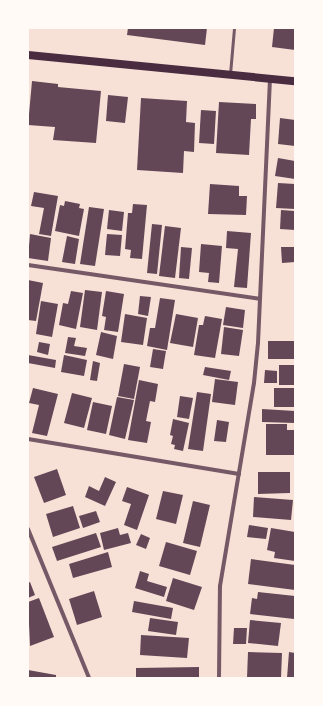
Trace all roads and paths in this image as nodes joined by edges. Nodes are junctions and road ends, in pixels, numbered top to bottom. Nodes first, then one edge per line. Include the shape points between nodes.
1 (234, 28) edge
2 (28, 55) edge
3 (230, 74) junction
4 (270, 78) junction
5 (295, 81) edge
6 (28, 265) edge
7 (260, 299) junction
8 (28, 439) edge
9 (239, 474) junction
10 (28, 529) edge
11 (89, 678) edge
12 (219, 678) edge

1 - 3 lane
2 - 3 main road
3 - 4 main road
4 - 5 main road
4 - 7 street
6 - 7 street
7 - 9 street via 254,383
8 - 9 street
9 - 12 street via 220,586
10 - 11 street

